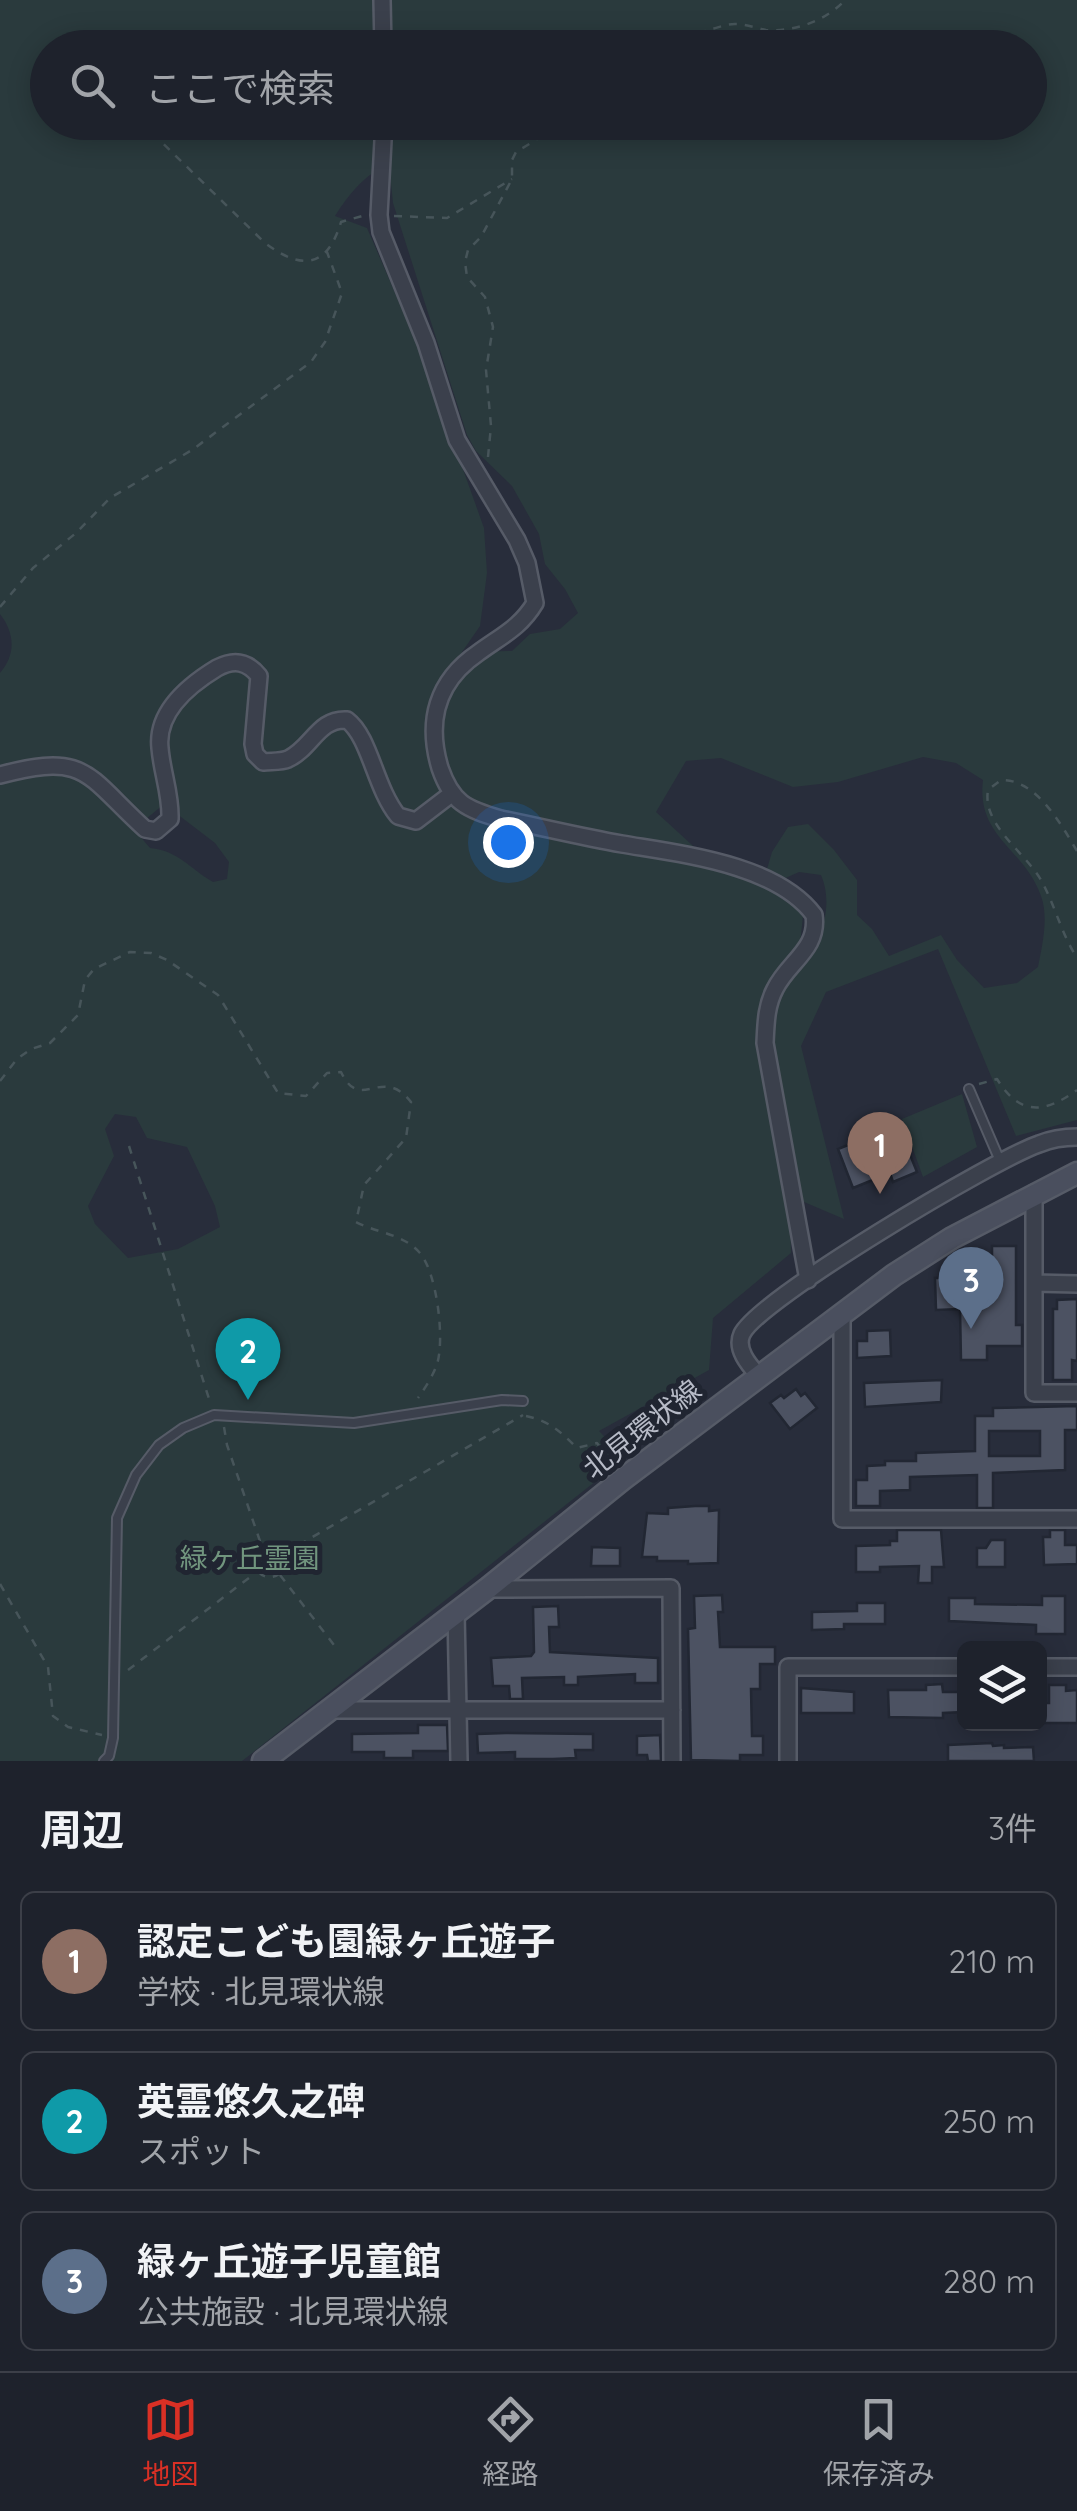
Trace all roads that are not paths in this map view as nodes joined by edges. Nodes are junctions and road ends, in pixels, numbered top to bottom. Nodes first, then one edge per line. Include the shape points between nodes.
1 (382, 0) edge
2 (383, 30) edge
3 (383, 140) edge
4 (0, 775) edge
5 (450, 795) junction
6 (969, 1089) road end
7 (1077, 1137) edge
8 (1000, 1161) junction
9 (1077, 1173) edge
10 (1034, 1193) junction
11 (808, 1280) junction
12 (1034, 1283) junction
13 (1077, 1284) edge
14 (842, 1316) junction
15 (758, 1375) junction
16 (1077, 1393) edge
17 (522, 1402) road end
18 (1077, 1519) edge
19 (486, 1589) junction
20 (456, 1612) junction
21 (957, 1667) edge
22 (1047, 1667) edge
23 (1077, 1667) edge
24 (328, 1710) junction
25 (672, 1710) junction
26 (459, 1711) junction
27 (104, 1761) edge
28 (263, 1761) edge
29 (459, 1761) edge
30 (672, 1761) edge
31 (788, 1761) edge

1 - 2 street
3 - 5 street via 381,232 457,440 517,540 535,603 513,632 453,675 441,696 433,736
4 - 5 street via 70,766 86,772 145,829 156,831 170,819 160,747 166,715 204,676 240,662 259,676 253,744 264,762 288,760 325,724 347,720 364,741 382,793 398,816 416,820
5 - 11 street via 500,819 718,860 788,890 814,915 804,954 768,1006 765,1043
6 - 8 lane
7 - 8 street via 1040,1143
8 - 11 street
9 - 10 main road, 北見環状線
10 - 12 street
10 - 14 main road, 北見環状線 via 914,1262
11 - 15 street via 742,1334 742,1353
12 - 13 street
12 - 16 street via 1034,1393
14 - 15 main road, 北見環状線
14 - 18 street via 842,1519
15 - 19 main road, 北見環状線
17 - 27 lane via 331,1424 219,1415 160,1445 145,1460 118,1518 113,1738
19 - 20 main road, 北見環状線
19 - 25 street via 671,1588
20 - 24 main road, 北見環状線
20 - 26 street
21 - 31 street via 788,1668
22 - 23 street
24 - 26 street
24 - 28 main road, 北見環状線
25 - 26 street
25 - 30 street
26 - 29 street

